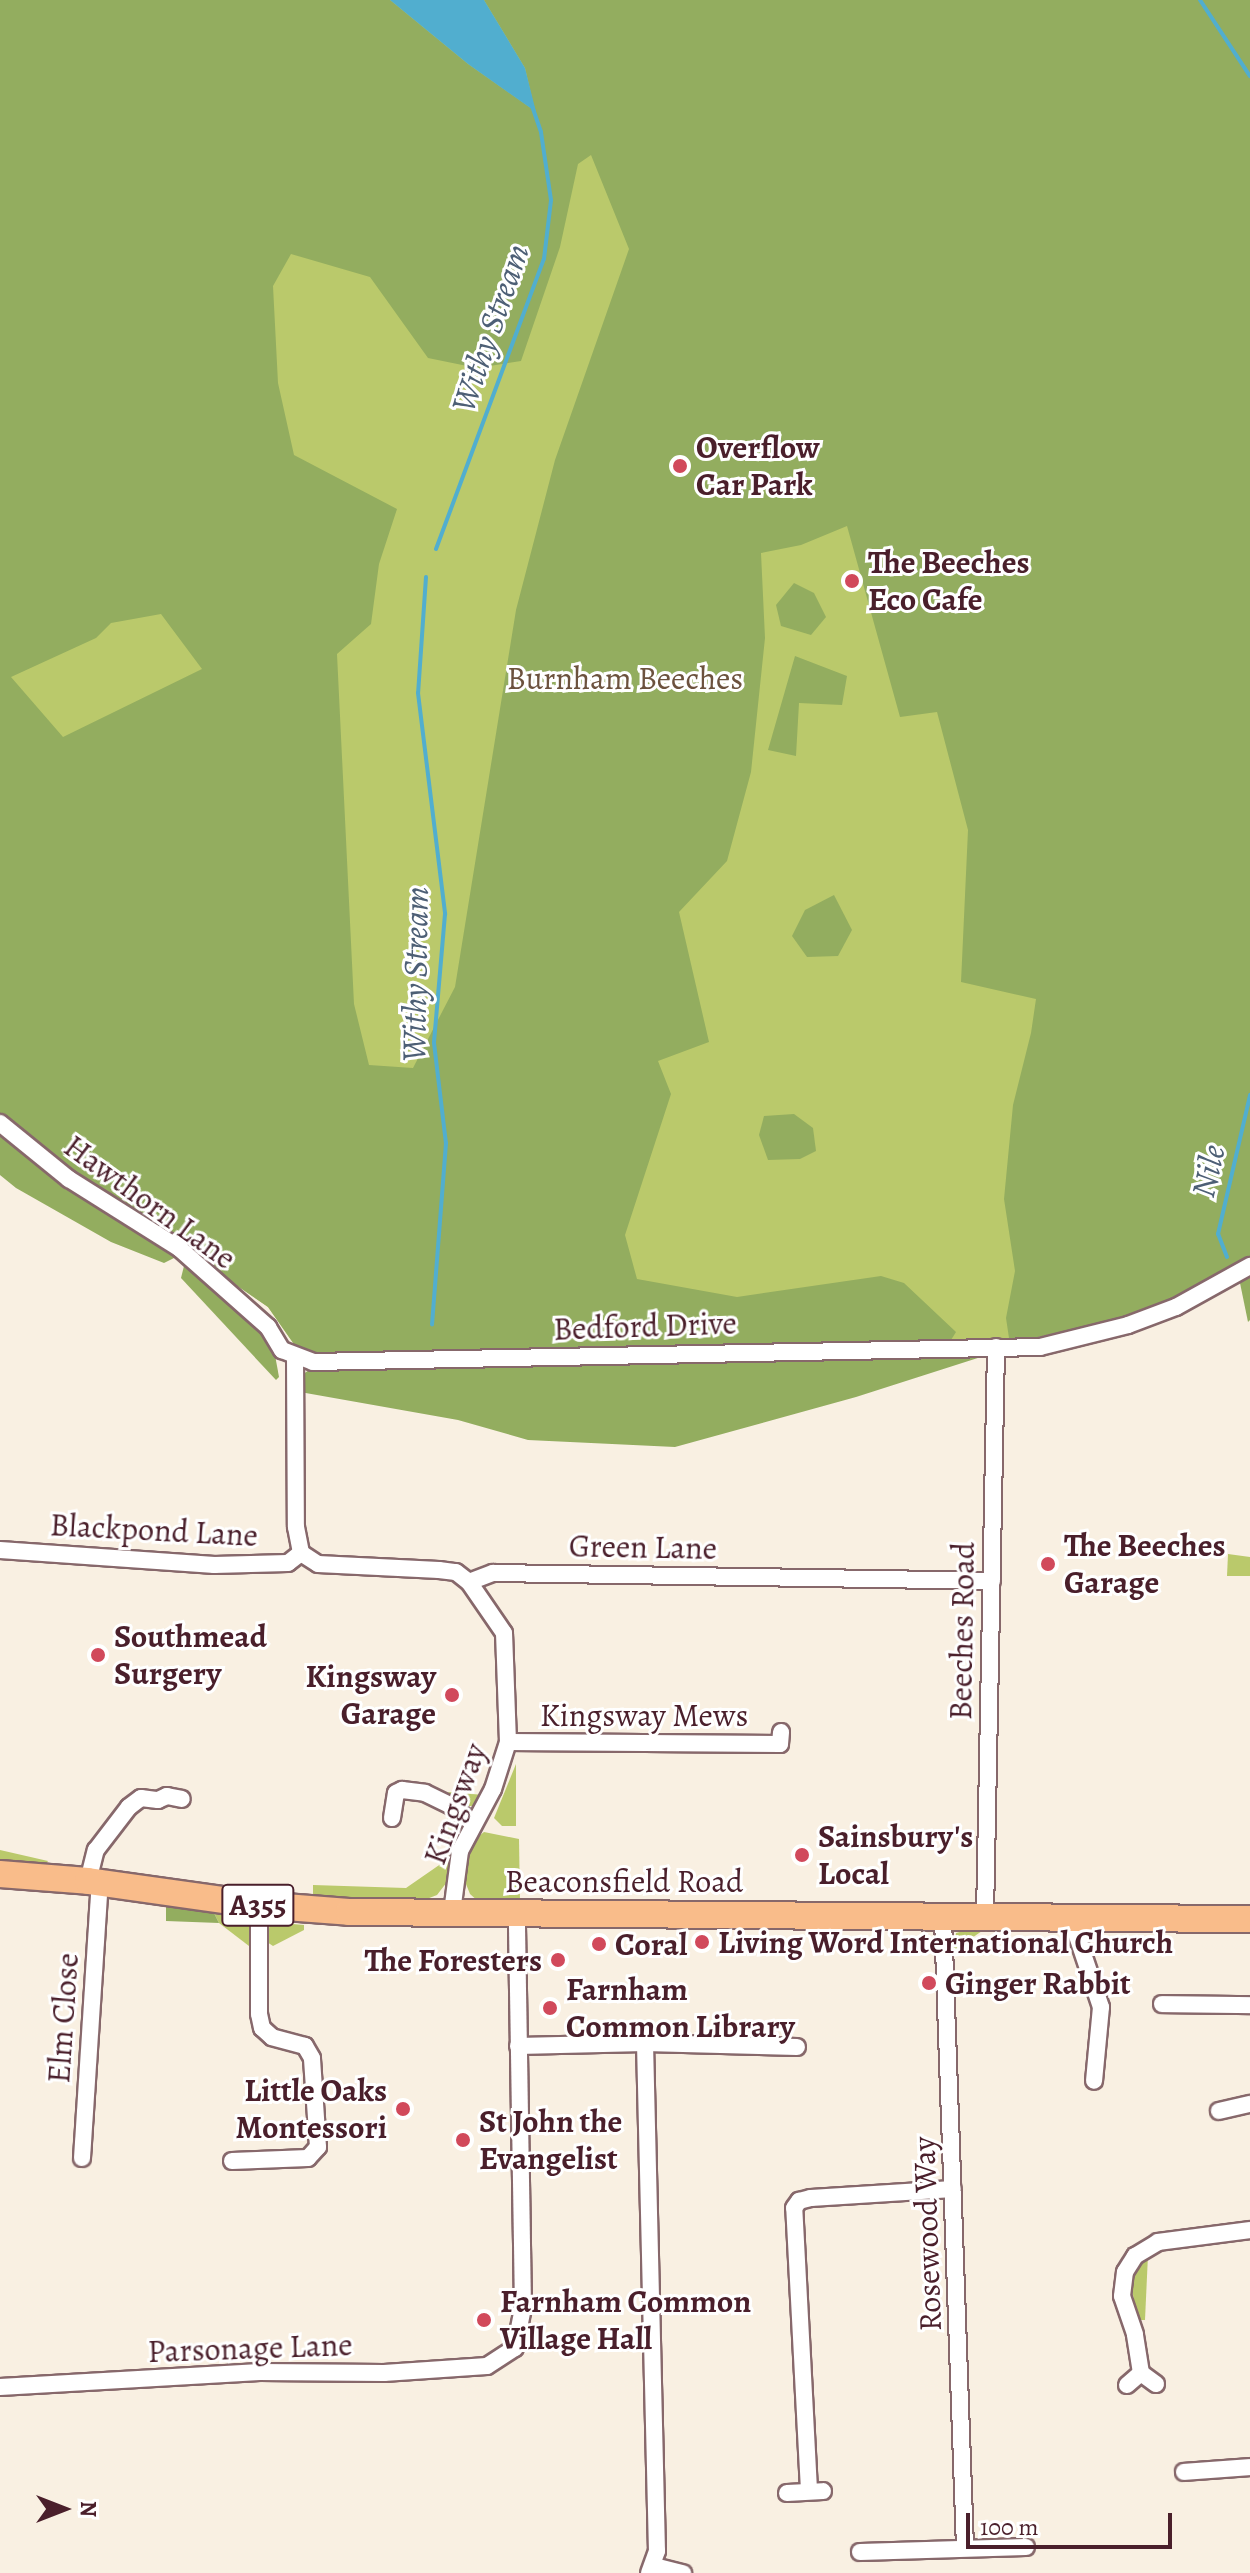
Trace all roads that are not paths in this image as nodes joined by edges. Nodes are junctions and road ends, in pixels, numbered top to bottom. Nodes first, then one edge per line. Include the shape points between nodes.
1 (0, 1123) edge
2 (1250, 1266) edge
3 (996, 1347) junction
4 (295, 1357) junction
5 (0, 1550) edge
6 (301, 1553) junction
7 (992, 1581) junction
8 (469, 1582) junction
9 (508, 1742) junction
10 (782, 1745) dead end
11 (182, 1799) dead end
12 (392, 1818) dead end
13 (473, 1823) junction
14 (0, 1874) edge
15 (94, 1882) junction
16 (259, 1905) junction
17 (452, 1912) junction
18 (517, 1915) junction
19 (985, 1916) junction
20 (943, 1918) junction
21 (1071, 1918) junction
22 (1250, 1919) edge
23 (1162, 2004) dead end
24 (1250, 2005) edge
25 (645, 2043) junction
26 (518, 2046) junction
27 (797, 2047) dead end
28 (1094, 2081) dead end
29 (1250, 2104) edge
30 (1219, 2111) dead end
31 (82, 2158) dead end
32 (232, 2161) dead end
33 (953, 2189) junction
34 (1250, 2230) edge
35 (1141, 2373) junction
36 (1156, 2384) dead end
37 (1127, 2385) dead end
38 (0, 2387) edge
39 (1250, 2467) edge
40 (1184, 2472) dead end
41 (787, 2493) dead end
42 (1026, 2547) dead end
43 (965, 2548) junction
44 (860, 2552) dead end
45 (652, 2570) edge
46 (683, 2573) edge

1 - 4 street, Hawthorn Lane via 69,1179 180,1249
2 - 3 street, Bedford Drive via 1176,1307 1128,1325 1040,1347
3 - 4 street, Bedford Drive via 439,1361 313,1362
3 - 7 street, Beeches Road
4 - 6 street via 296,1527
5 - 6 street, Blackpond Lane via 214,1565 288,1563
6 - 8 street via 318,1564 456,1572
7 - 8 street, Green Lane via 493,1573
7 - 19 street, Beeches Road
8 - 9 street, Kingsway via 504,1633
9 - 10 street, Kingsway Mews
9 - 13 street, Kingsway via 493,1789
11 - 15 street, Elm Close via 141,1798 129,1807 96,1850
12 - 13 street via 396,1793 402,1790 425,1793
13 - 17 street, Kingsway via 460,1851
14 - 15 main road, Beaconsfield Road / A355
15 - 16 main road, Beaconsfield Road / A355
15 - 31 street, Elm Close
16 - 17 main road, Beaconsfield Road / A355
16 - 32 street via 262,2028 272,2037 305,2046 312,2058 318,2147 308,2158
17 - 18 main road, Beaconsfield Road / A355
18 - 20 main road, Beaconsfield Road / A355
18 - 26 street
19 - 20 main road, Beaconsfield Road / A355
19 - 21 main road, Beaconsfield Road / A355
20 - 33 street, Rosewood Way
21 - 22 main road, Beaconsfield Road / A355
21 - 28 street via 1101,2007
23 - 24 street
25 - 26 street
25 - 27 street
25 - 45 street via 657,2551
26 - 38 street, Parsonage Lane via 523,2308 515,2348 500,2361 384,2373 260,2372
29 - 30 street
33 - 41 street via 799,2201 794,2208 816,2491
33 - 43 street, Rosewood Way
34 - 35 street via 1158,2242 1135,2256 1125,2272 1122,2296
35 - 36 street
35 - 37 street
39 - 40 street
42 - 43 street
43 - 44 street via 880,2545
45 - 46 street

